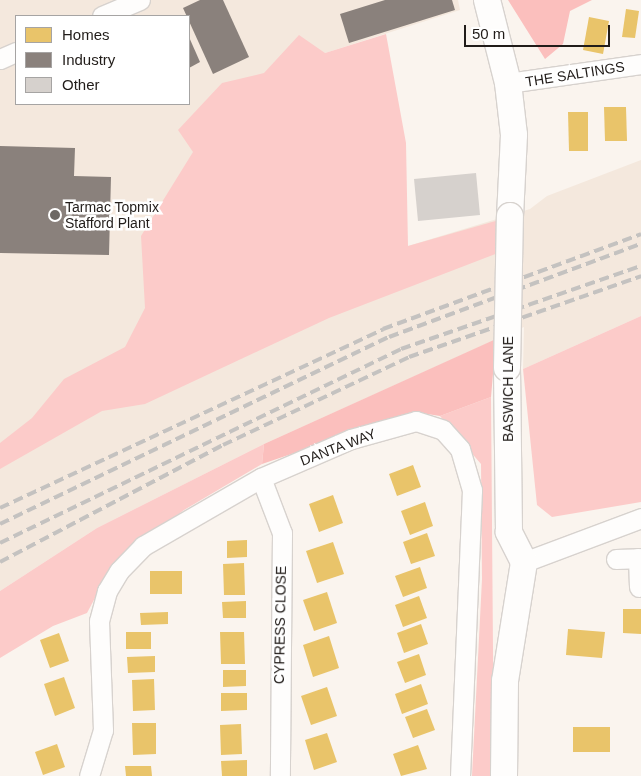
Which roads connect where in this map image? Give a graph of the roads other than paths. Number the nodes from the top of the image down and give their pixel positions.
1 (140, 0) edge
2 (487, 0) edge
3 (104, 15) edge
4 (15, 52) edge
5 (0, 59) edge
6 (641, 64) edge
7 (508, 83) junction
8 (261, 478) junction
9 (641, 518) edge
10 (639, 558) edge
11 (616, 559) dead end
12 (524, 562) junction
13 (639, 587) dead end
14 (88, 776) edge
15 (280, 776) edge
16 (460, 776) edge
17 (504, 776) edge

1 - 3 street
2 - 7 street, BASWICH LANE
4 - 5 street
6 - 7 street, THE SALTINGS
7 - 12 street, BASWICH LANE, bridge
8 - 14 street, DANTA WAY
8 - 15 street, CYPRESS CLOSE
8 - 16 street, DANTA WAY
9 - 12 street
10 - 11 street
10 - 13 street
12 - 17 street

